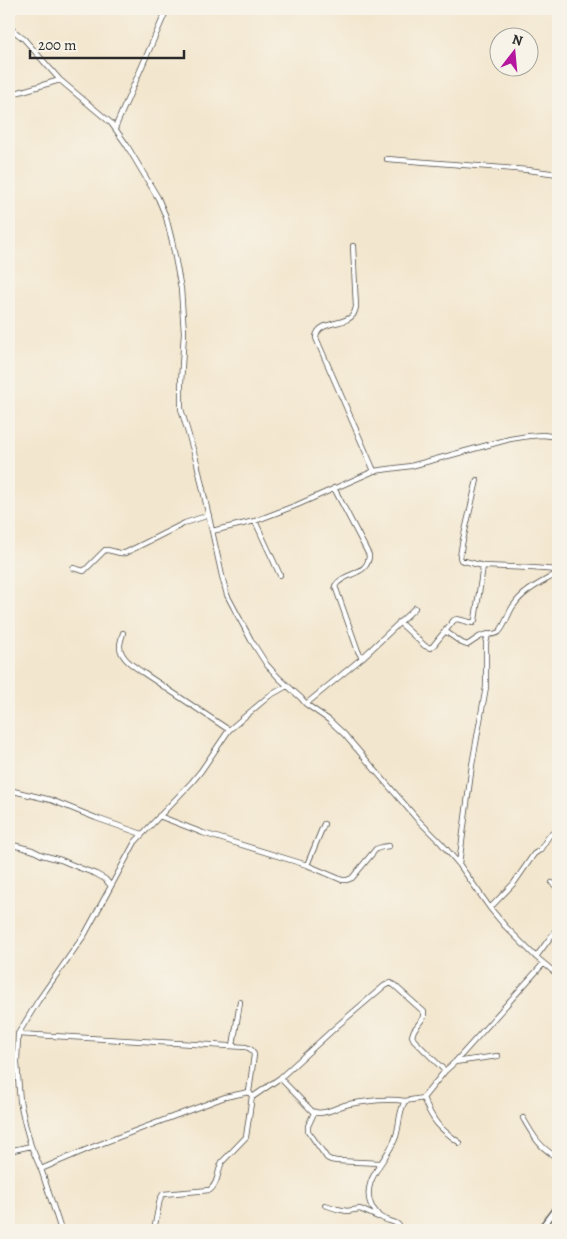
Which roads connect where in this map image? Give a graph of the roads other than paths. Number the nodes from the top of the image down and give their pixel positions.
1 (168, 9) edge
2 (9, 27) edge
3 (60, 80) junction
4 (9, 94) edge
5 (115, 128) junction
6 (387, 159) dead end
7 (558, 174) edge
8 (353, 246) dead end
9 (558, 437) edge
10 (374, 471) junction
11 (478, 480) dead end
12 (334, 488) junction
13 (209, 515) junction
14 (255, 521) junction
15 (212, 532) junction
16 (483, 566) junction
17 (72, 568) dead end
18 (558, 572) edge
19 (280, 575) dead end
20 (415, 608) dead end
21 (399, 622) junction
22 (445, 631) junction
23 (123, 633) dead end
24 (488, 634) junction
25 (362, 658) junction
26 (287, 686) junction
27 (306, 704) junction
28 (229, 730) junction
29 (9, 790) edge
30 (159, 816) junction
31 (324, 824) dead end
32 (558, 828) edge
33 (142, 834) junction
34 (9, 844) edge
35 (389, 846) dead end
36 (307, 864) junction
37 (459, 864) junction
38 (552, 883) dead end
39 (111, 886) junction
40 (558, 888) edge
41 (490, 908) junction
42 (558, 927) edge
43 (536, 957) junction
44 (543, 964) junction
45 (558, 975) edge
46 (240, 1002) dead end
47 (18, 1034) junction
48 (233, 1046) junction
49 (498, 1056) dead end
50 (455, 1062) junction
51 (9, 1064) edge
52 (17, 1064) junction
53 (445, 1071) junction
54 (280, 1078) junction
55 (250, 1094) junction
56 (423, 1098) junction
57 (404, 1101) junction
58 (314, 1113) junction
59 (524, 1118) dead end
60 (460, 1143) dead end
61 (31, 1146) junction
62 (9, 1151) edge
63 (558, 1158) edge
64 (380, 1163) junction
65 (41, 1169) junction
66 (558, 1202) edge
67 (325, 1205) dead end
68 (380, 1217) junction
69 (61, 1230) edge
70 (154, 1230) edge
71 (401, 1230) edge
72 (540, 1230) edge

1 - 5 street
2 - 3 street
3 - 4 street
3 - 5 street
5 - 13 street
6 - 7 street
8 - 10 street
9 - 10 street
10 - 12 street
11 - 16 street
12 - 14 street
12 - 25 street
13 - 15 street
13 - 17 street
14 - 15 street
14 - 19 street
15 - 26 street
16 - 18 street
16 - 22 street
18 - 24 street
20 - 21 street
21 - 22 street
21 - 25 street
22 - 24 street
23 - 28 street
24 - 37 street
25 - 27 street
26 - 27 street
26 - 28 street
27 - 37 street
28 - 30 street
29 - 33 street
30 - 33 street
30 - 36 street
31 - 36 street
32 - 41 street
33 - 39 street
34 - 39 street
35 - 36 street
37 - 41 street
38 - 40 street
39 - 47 street
41 - 43 street
42 - 43 street
43 - 44 street
44 - 45 street
44 - 50 street
46 - 48 street
47 - 48 street
47 - 52 street
48 - 55 street
49 - 50 street
50 - 53 street
51 - 52 street
52 - 61 street
53 - 54 street
53 - 56 street
54 - 55 street
54 - 58 street
55 - 65 street
55 - 70 street
56 - 57 street
56 - 60 street
57 - 58 street
57 - 64 street
58 - 64 street
59 - 63 street
61 - 62 street
61 - 65 street
64 - 68 street
65 - 69 street
66 - 72 street
67 - 68 street
68 - 71 street

